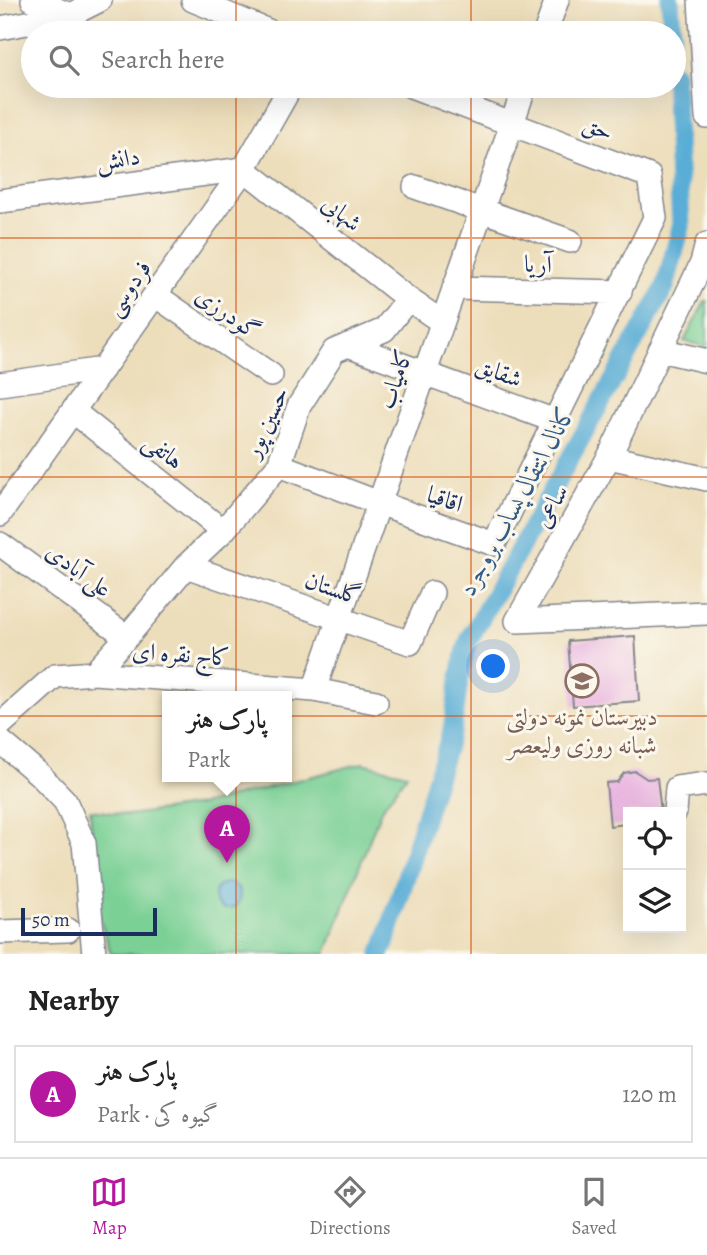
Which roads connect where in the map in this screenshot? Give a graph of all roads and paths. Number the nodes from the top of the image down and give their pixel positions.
1 (33, 0) edge
2 (100, 0) edge
3 (193, 0) edge
4 (700, 0) edge
5 (549, 3) edge
6 (70, 15) junction
7 (38, 21) edge
8 (244, 21) edge
9 (547, 21) edge
10 (21, 24) edge
11 (0, 28) edge
12 (706, 87) edge
13 (284, 98) edge
14 (444, 98) edge
15 (521, 98) edge
16 (707, 117) edge
17 (512, 123) junction
18 (244, 169) junction
19 (415, 187) dead end
20 (0, 201) edge
21 (482, 209) junction
22 (570, 241) dead end
23 (707, 244) edge
24 (454, 288) junction
25 (698, 289) edge
26 (620, 292) junction
27 (155, 295) junction
28 (408, 299) junction
29 (442, 322) junction
30 (348, 345) junction
31 (660, 349) junction
32 (707, 361) edge
33 (103, 369) junction
34 (425, 372) junction
35 (271, 375) dead end
36 (0, 384) edge
37 (73, 411) junction
38 (555, 422) junction
39 (609, 457) junction
40 (279, 466) junction
41 (707, 479) edge
42 (379, 503) junction
43 (0, 514) edge
44 (223, 531) junction
45 (0, 544) edge
46 (186, 566) junction
47 (432, 593) dead end
48 (707, 613) edge
49 (339, 618) junction
50 (127, 637) junction
51 (94, 673) junction
52 (314, 690) junction
53 (376, 702) dead end
54 (0, 726) edge
55 (0, 741) edge
56 (707, 784) edge
57 (675, 807) edge
58 (68, 930) dead end
59 (0, 932) edge
60 (94, 954) edge

1 - 6 street
2 - 6 street
3 - 8 street
4 - 12 street
5 - 9 street
6 - 7 street
10 - 11 street
12 - 16 street
13 - 18 street, فردوسی
14 - 17 street, حق
15 - 17 street, کامیاب
17 - 21 street, کامیاب
17 - 26 street, حق
18 - 20 street, دانش
18 - 27 street, فردوسی
18 - 28 street, شهابی
19 - 21 street
21 - 22 street
21 - 24 street, کامیاب
23 - 25 street, ساعی
24 - 26 street, آریا
24 - 29 street, کامیاب
25 - 31 street, ساعی
26 - 38 street
27 - 33 street, فردوسی
27 - 35 street, گودرزی
28 - 29 street
28 - 30 street, حسین پور
29 - 34 street, کامیاب
30 - 34 street, شقایق
30 - 40 street, حسین پور
31 - 32 street
31 - 39 street, ساعی
33 - 36 street
33 - 37 street, فردوسی
34 - 38 street, شقایق
34 - 42 street, کامیاب
37 - 43 street, فردوسی
37 - 44 street, هاتفی
38 - 42 street, اقاقیا
39 - 41 street
39 - 48 street, ساعی
40 - 42 street, اقاقیا
40 - 44 street, حسین پور
42 - 49 street, کامیاب
44 - 46 street, حسین پور
45 - 50 street, علی آبادی
46 - 49 street, گلستان
46 - 50 street, حسین پور
47 - 49 street, گلستان
49 - 52 street, کامیاب
50 - 51 street, حسین پور
51 - 52 street, کاج نقره ای
51 - 54 street, کاج نقره ای
52 - 53 street, کاج نقره ای
55 - 60 street
56 - 57 street
58 - 59 street

